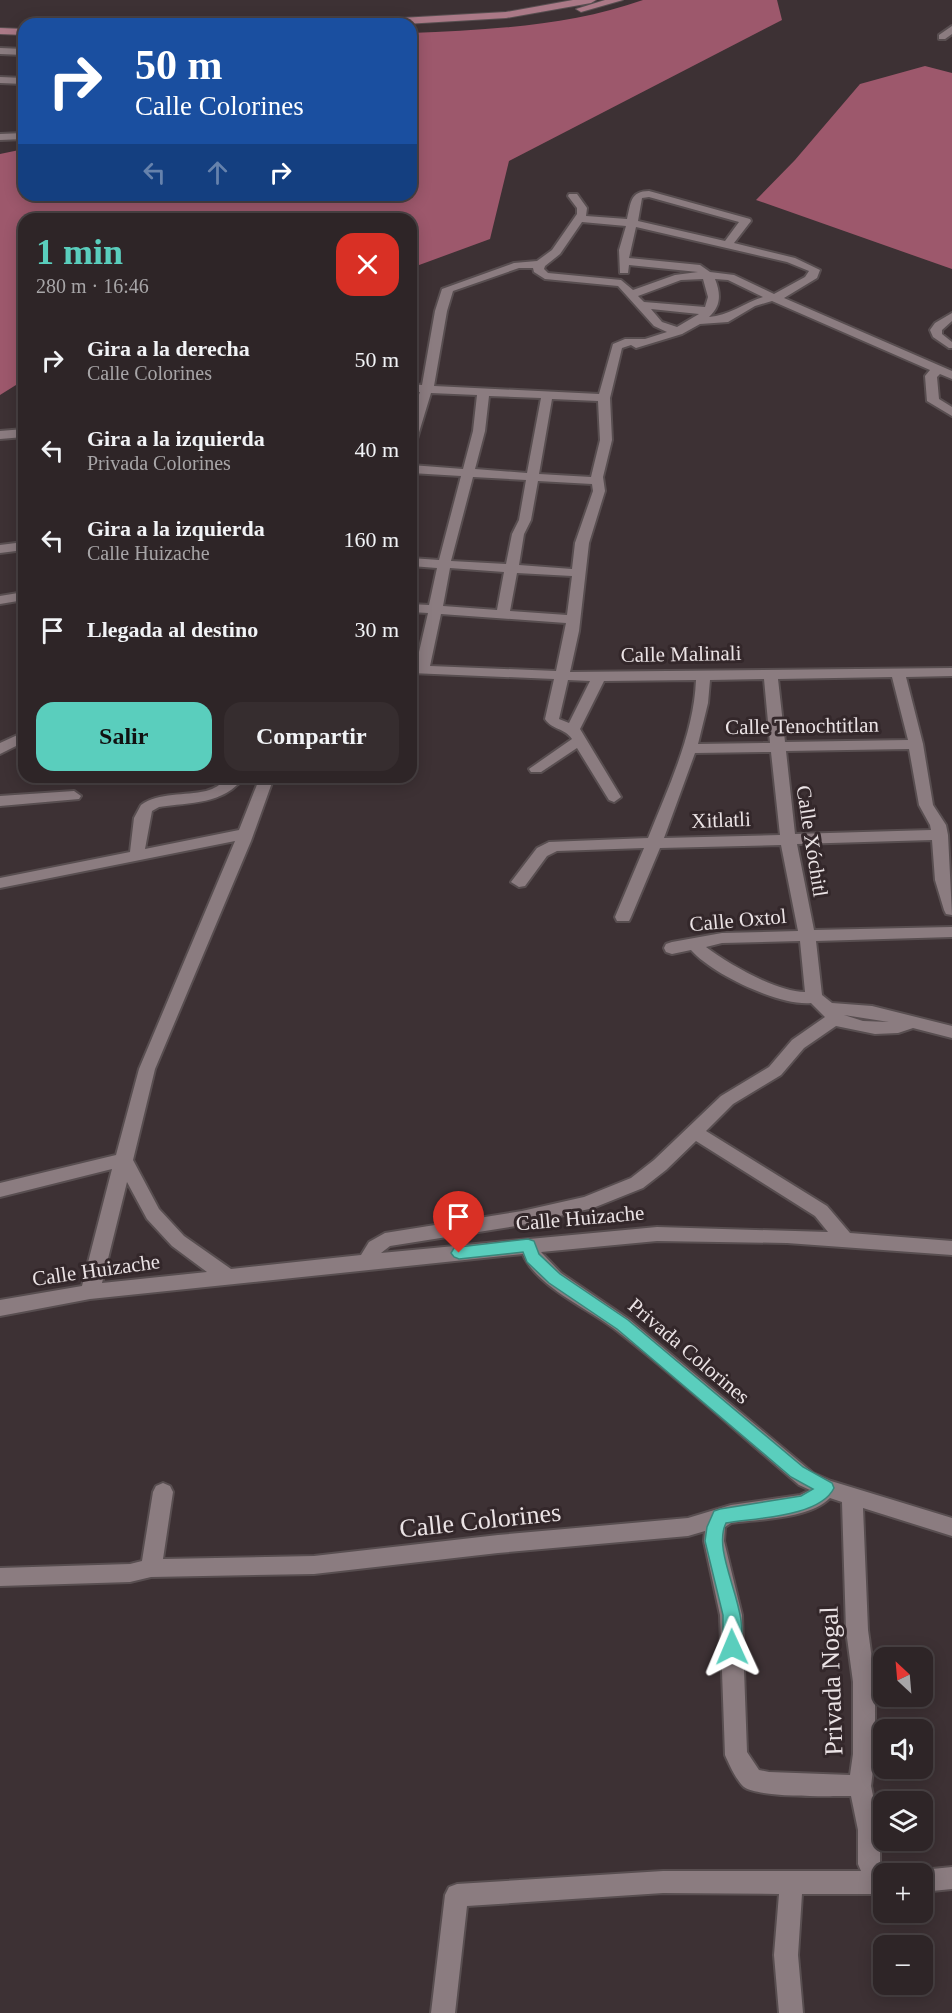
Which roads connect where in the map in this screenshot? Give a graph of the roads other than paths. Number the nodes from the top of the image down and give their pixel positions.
1 (591, 0) edge
2 (618, 0) edge
3 (417, 20) edge
4 (0, 26) edge
5 (18, 27) edge
6 (417, 27) edge
7 (952, 30) edge
8 (0, 31) edge
9 (18, 32) edge
10 (942, 37) dead end
11 (0, 51) edge
12 (18, 52) edge
13 (0, 80) edge
14 (18, 81) edge
15 (18, 133) edge
16 (0, 137) edge
17 (573, 195) dead end
18 (579, 219) junction
19 (632, 223) junction
20 (727, 245) junction
21 (623, 261) junction
22 (540, 264) junction
23 (708, 275) junction
24 (621, 283) junction
25 (631, 294) junction
26 (773, 298) junction
27 (641, 305) junction
28 (709, 311) junction
29 (952, 316) edge
30 (696, 321) junction
31 (678, 332) junction
32 (940, 355) edge
33 (952, 375) edge
34 (417, 388) edge
35 (427, 389) junction
36 (483, 392) junction
37 (547, 396) junction
38 (604, 398) junction
39 (952, 412) edge
40 (417, 416) edge
41 (18, 434) edge
42 (0, 435) edge
43 (417, 469) edge
44 (468, 473) junction
45 (531, 478) junction
46 (597, 481) junction
47 (18, 547) edge
48 (0, 549) edge
49 (417, 562) edge
50 (444, 564) junction
51 (512, 568) junction
52 (579, 573) junction
53 (18, 597) edge
54 (0, 600) edge
55 (417, 608) edge
56 (436, 609) junction
57 (503, 613) junction
58 (573, 619) junction
59 (417, 667) edge
60 (417, 670) edge
61 (952, 672) edge
62 (898, 673) junction
63 (561, 674) junction
64 (770, 674) junction
65 (703, 675) junction
66 (599, 677) junction
67 (576, 735) junction
68 (18, 739) edge
69 (916, 744) junction
70 (777, 748) junction
71 (0, 749) edge
72 (689, 749) junction
73 (536, 770) dead end
74 (230, 783) edge
75 (265, 783) edge
76 (74, 796) dead end
77 (614, 797) dead end
78 (0, 801) edge
79 (245, 834) junction
80 (940, 835) junction
81 (788, 839) junction
82 (654, 844) junction
83 (137, 854) junction
84 (519, 882) dead end
85 (0, 883) edge
86 (952, 910) edge
87 (623, 917) dead end
88 (952, 932) edge
89 (807, 936) junction
90 (695, 944) junction
91 (672, 948) dead end
92 (814, 997) junction
93 (831, 1013) junction
94 (952, 1032) edge
95 (695, 1132) junction
96 (124, 1160) junction
97 (0, 1190) edge
98 (844, 1239) junction
99 (528, 1245) junction
100 (952, 1248) edge
101 (366, 1263) junction
102 (228, 1276) junction
103 (90, 1292) junction
104 (0, 1308) edge
105 (826, 1488) junction
106 (163, 1492) dead end
107 (852, 1496) junction
108 (720, 1517) junction
109 (952, 1527) edge
110 (151, 1568) junction
111 (0, 1577) edge
112 (860, 1786) junction
113 (869, 1864) dead end
114 (952, 1878) edge
115 (933, 1880) edge
116 (873, 1883) edge
117 (791, 1884) junction
118 (443, 2013) edge
119 (791, 2013) edge

1 - 3 main road
2 - 6 main road
4 - 5 main road
7 - 10 street
8 - 9 main road
11 - 12 street
13 - 14 street
15 - 16 street
17 - 18 street
18 - 19 street
18 - 22 street
19 - 20 street
19 - 20 street
19 - 21 street
20 - 26 street
21 - 23 street
21 - 24 street
22 - 24 street
22 - 35 street
23 - 25 street
23 - 26 street
23 - 28 street
24 - 25 street
25 - 27 street
26 - 30 street
26 - 32 street
27 - 28 street
27 - 31 street
28 - 30 street
29 - 32 street
30 - 31 street
31 - 38 street
32 - 33 street
32 - 39 street
34 - 35 street
35 - 36 street
35 - 40 street
36 - 37 street
36 - 44 street
37 - 38 street
37 - 45 street
38 - 46 street
41 - 42 street
43 - 44 street
44 - 45 street
44 - 50 street
45 - 46 street
45 - 51 street
46 - 52 street
47 - 48 street
49 - 50 street
50 - 51 street
50 - 56 street
51 - 52 street
51 - 57 street
52 - 58 street
53 - 54 street
55 - 56 street
56 - 57 street
56 - 59 street
57 - 58 street
58 - 63 street
60 - 63 street, Calle Malinali
61 - 62 street, Calle Malinali
62 - 64 street, Calle Malinali
62 - 69 street
63 - 66 street, Calle Malinali
63 - 67 street
64 - 65 street, Calle Malinali
64 - 70 street, Calle Xóchitl
65 - 66 street, Calle Malinali
65 - 72 street
66 - 67 street
67 - 73 street
67 - 77 street
68 - 71 street
69 - 70 street, Calle Tenochtitlan
69 - 80 street
70 - 72 street, Calle Tenochtitlan
70 - 81 street, Calle Xóchitl
72 - 82 street
74 - 83 street
75 - 79 street
76 - 78 street
79 - 83 street
79 - 96 street
80 - 81 street, Xitlatli
80 - 86 street
81 - 82 street, Xitlatli
81 - 89 street, Calle Xóchitl
82 - 84 street, Xitlatli
82 - 87 street
83 - 85 street
88 - 89 street, Calle Oxtol
89 - 90 street, Calle Oxtol
89 - 92 street, Calle Xóchitl
90 - 91 street, Calle Oxtol
90 - 92 street
92 - 93 street
93 - 94 street
93 - 95 street
95 - 98 street
95 - 101 street
96 - 97 street
96 - 102 street
96 - 103 street
98 - 99 street, Calle Huizache
98 - 100 street, Calle Huizache
99 - 101 street, Calle Huizache
99 - 105 street, Privada Colorines
101 - 102 street, Calle Huizache
102 - 103 street, Calle Huizache
103 - 104 street, Calle Huizache
105 - 107 street
105 - 108 street, Calle Colorines
106 - 110 street
107 - 109 street
107 - 112 street, Privada Nogal
108 - 110 street, Calle Colorines
108 - 112 street
110 - 111 street, Calle Colorines
112 - 113 street, Privada Nogal
114 - 115 street
116 - 117 street
117 - 118 street
117 - 119 street

